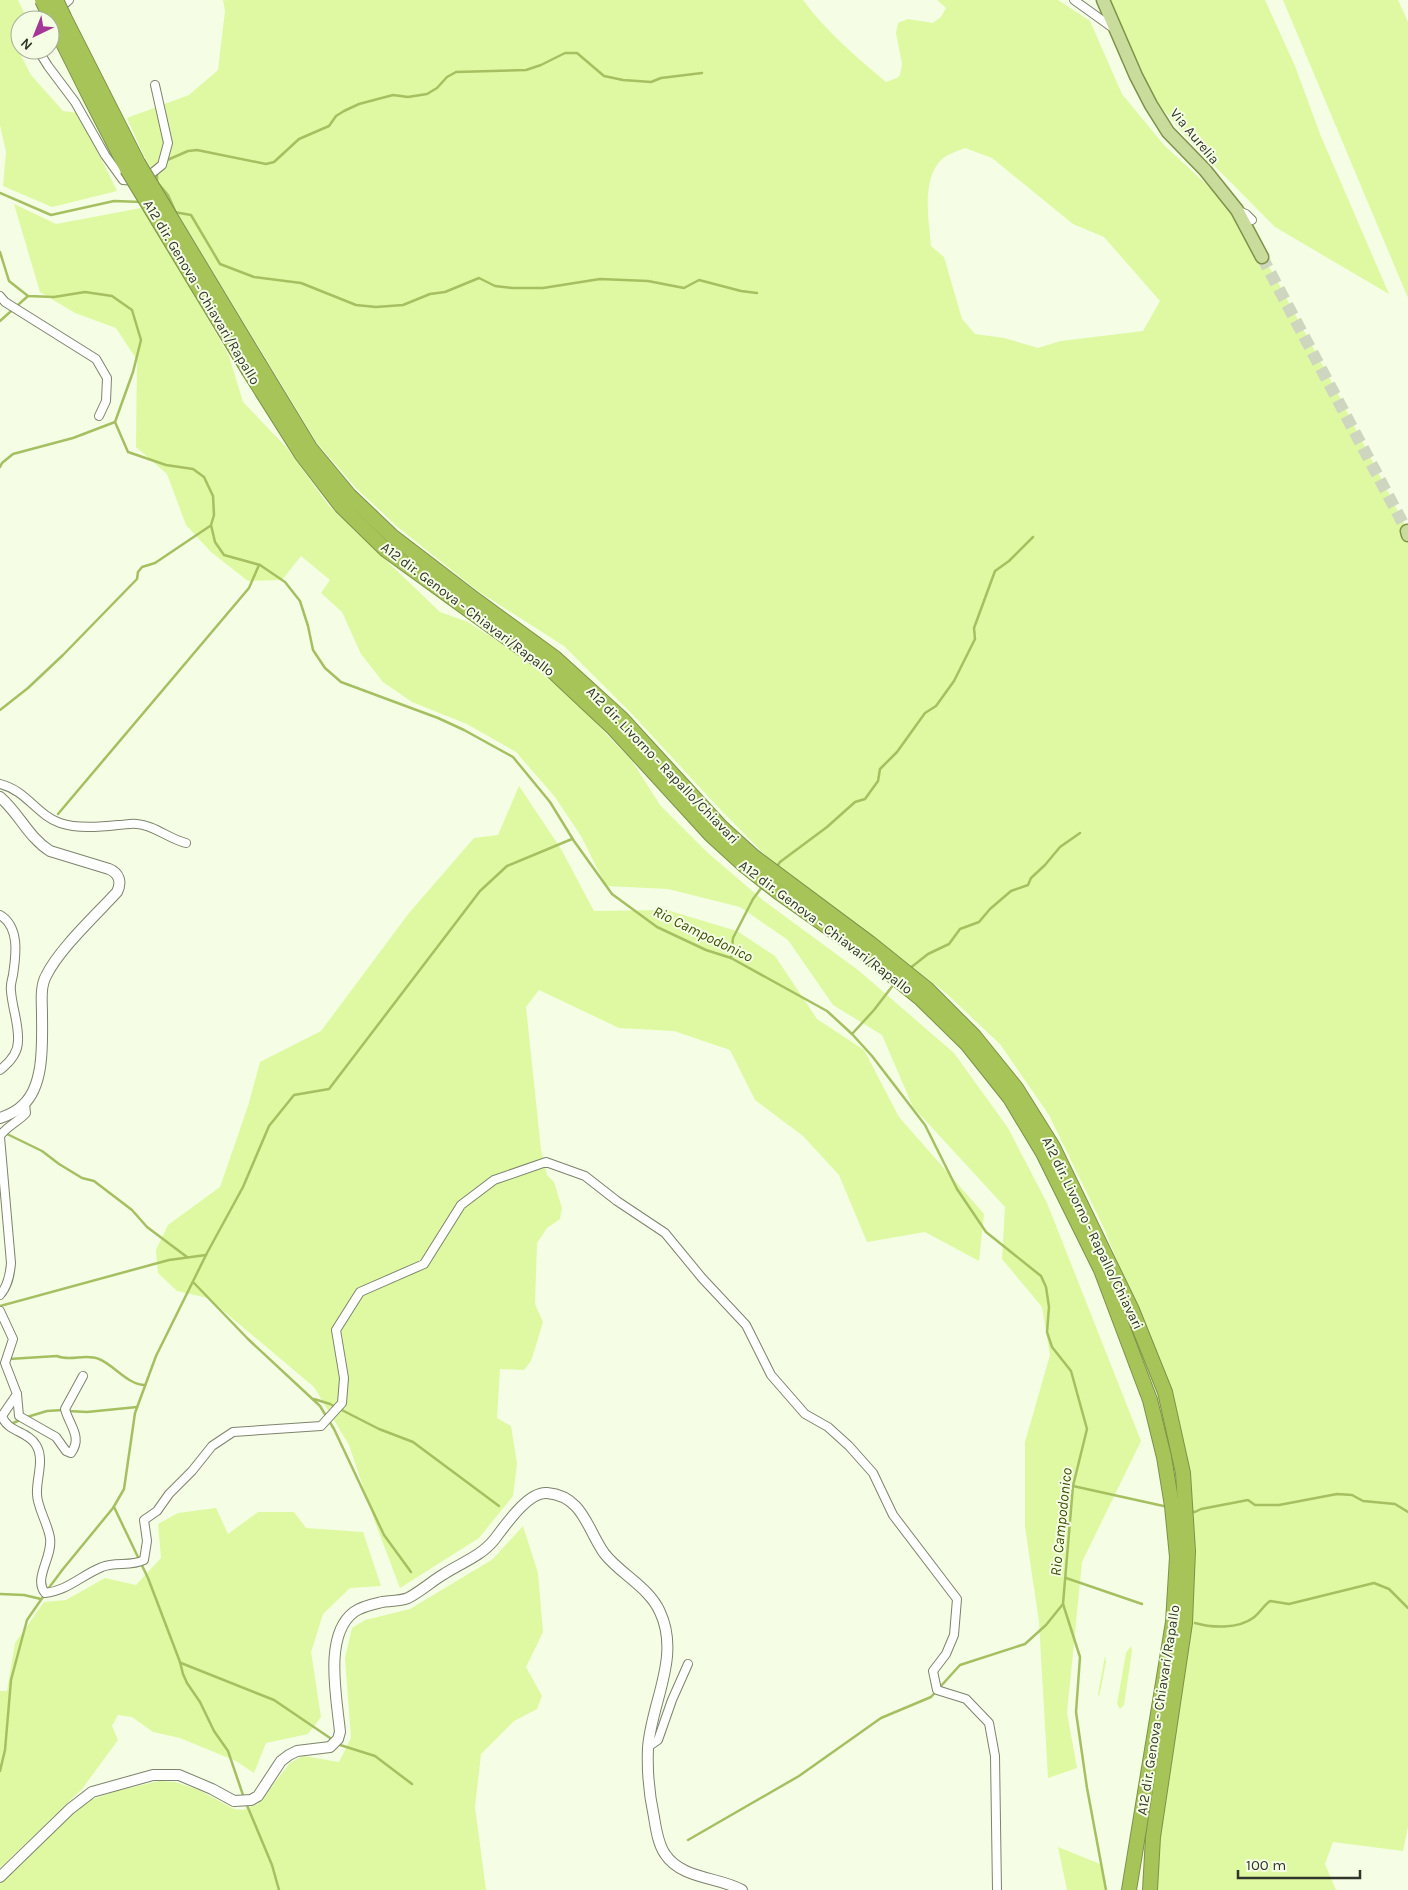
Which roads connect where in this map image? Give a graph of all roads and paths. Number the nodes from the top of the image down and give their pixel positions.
1 (69, 0) edge
2 (1074, 0) edge
3 (1104, 0) edge
4 (60, 12) edge
5 (1119, 32) junction
6 (60, 33) edge
7 (44, 60) edge
8 (155, 85) dead end
9 (1237, 210) junction
10 (1252, 220) dead end
11 (1262, 257) tunnel mouth
12 (0, 296) edge
13 (99, 416) dead end
14 (0, 784) edge
15 (0, 797) edge
16 (186, 843) dead end
17 (0, 914) edge
18 (0, 1070) edge
19 (25, 1104) junction
20 (0, 1118) edge
21 (0, 1137) edge
22 (1060, 1174) joint
23 (1106, 1268) junction
24 (0, 1295) edge
25 (0, 1311) edge
26 (84, 1376) dead end
27 (17, 1394) junction
28 (688, 1664) dead end
29 (648, 1746) junction
30 (0, 1877) edge
31 (742, 1890) edge
32 (997, 1890) edge
33 (1129, 1890) edge
34 (1150, 1890) edge

1 - 4 street
2 - 5 street
3 - 5 main road, Via Aurelia
5 - 9 main road, Via Aurelia
6 - 22 highway, A12 dir. Genova - Chiavari/Rapallo, bridge
7 - 8 street
9 - 10 street
9 - 11 main road, Via Aurelia
12 - 13 street
14 - 16 street
15 - 19 street
17 - 18 street
19 - 20 street
19 - 21 street
21 - 24 street
22 - 23 highway, A12 dir. Livorno - Rapallo/Chiavari
23 - 33 highway, A12 dir. Genova - Chiavari/Rapallo
23 - 34 highway, A12 dir. Livorno - Rapallo/Chiavari
25 - 27 street
26 - 27 street
27 - 32 street
28 - 29 street
29 - 30 street
29 - 31 street

